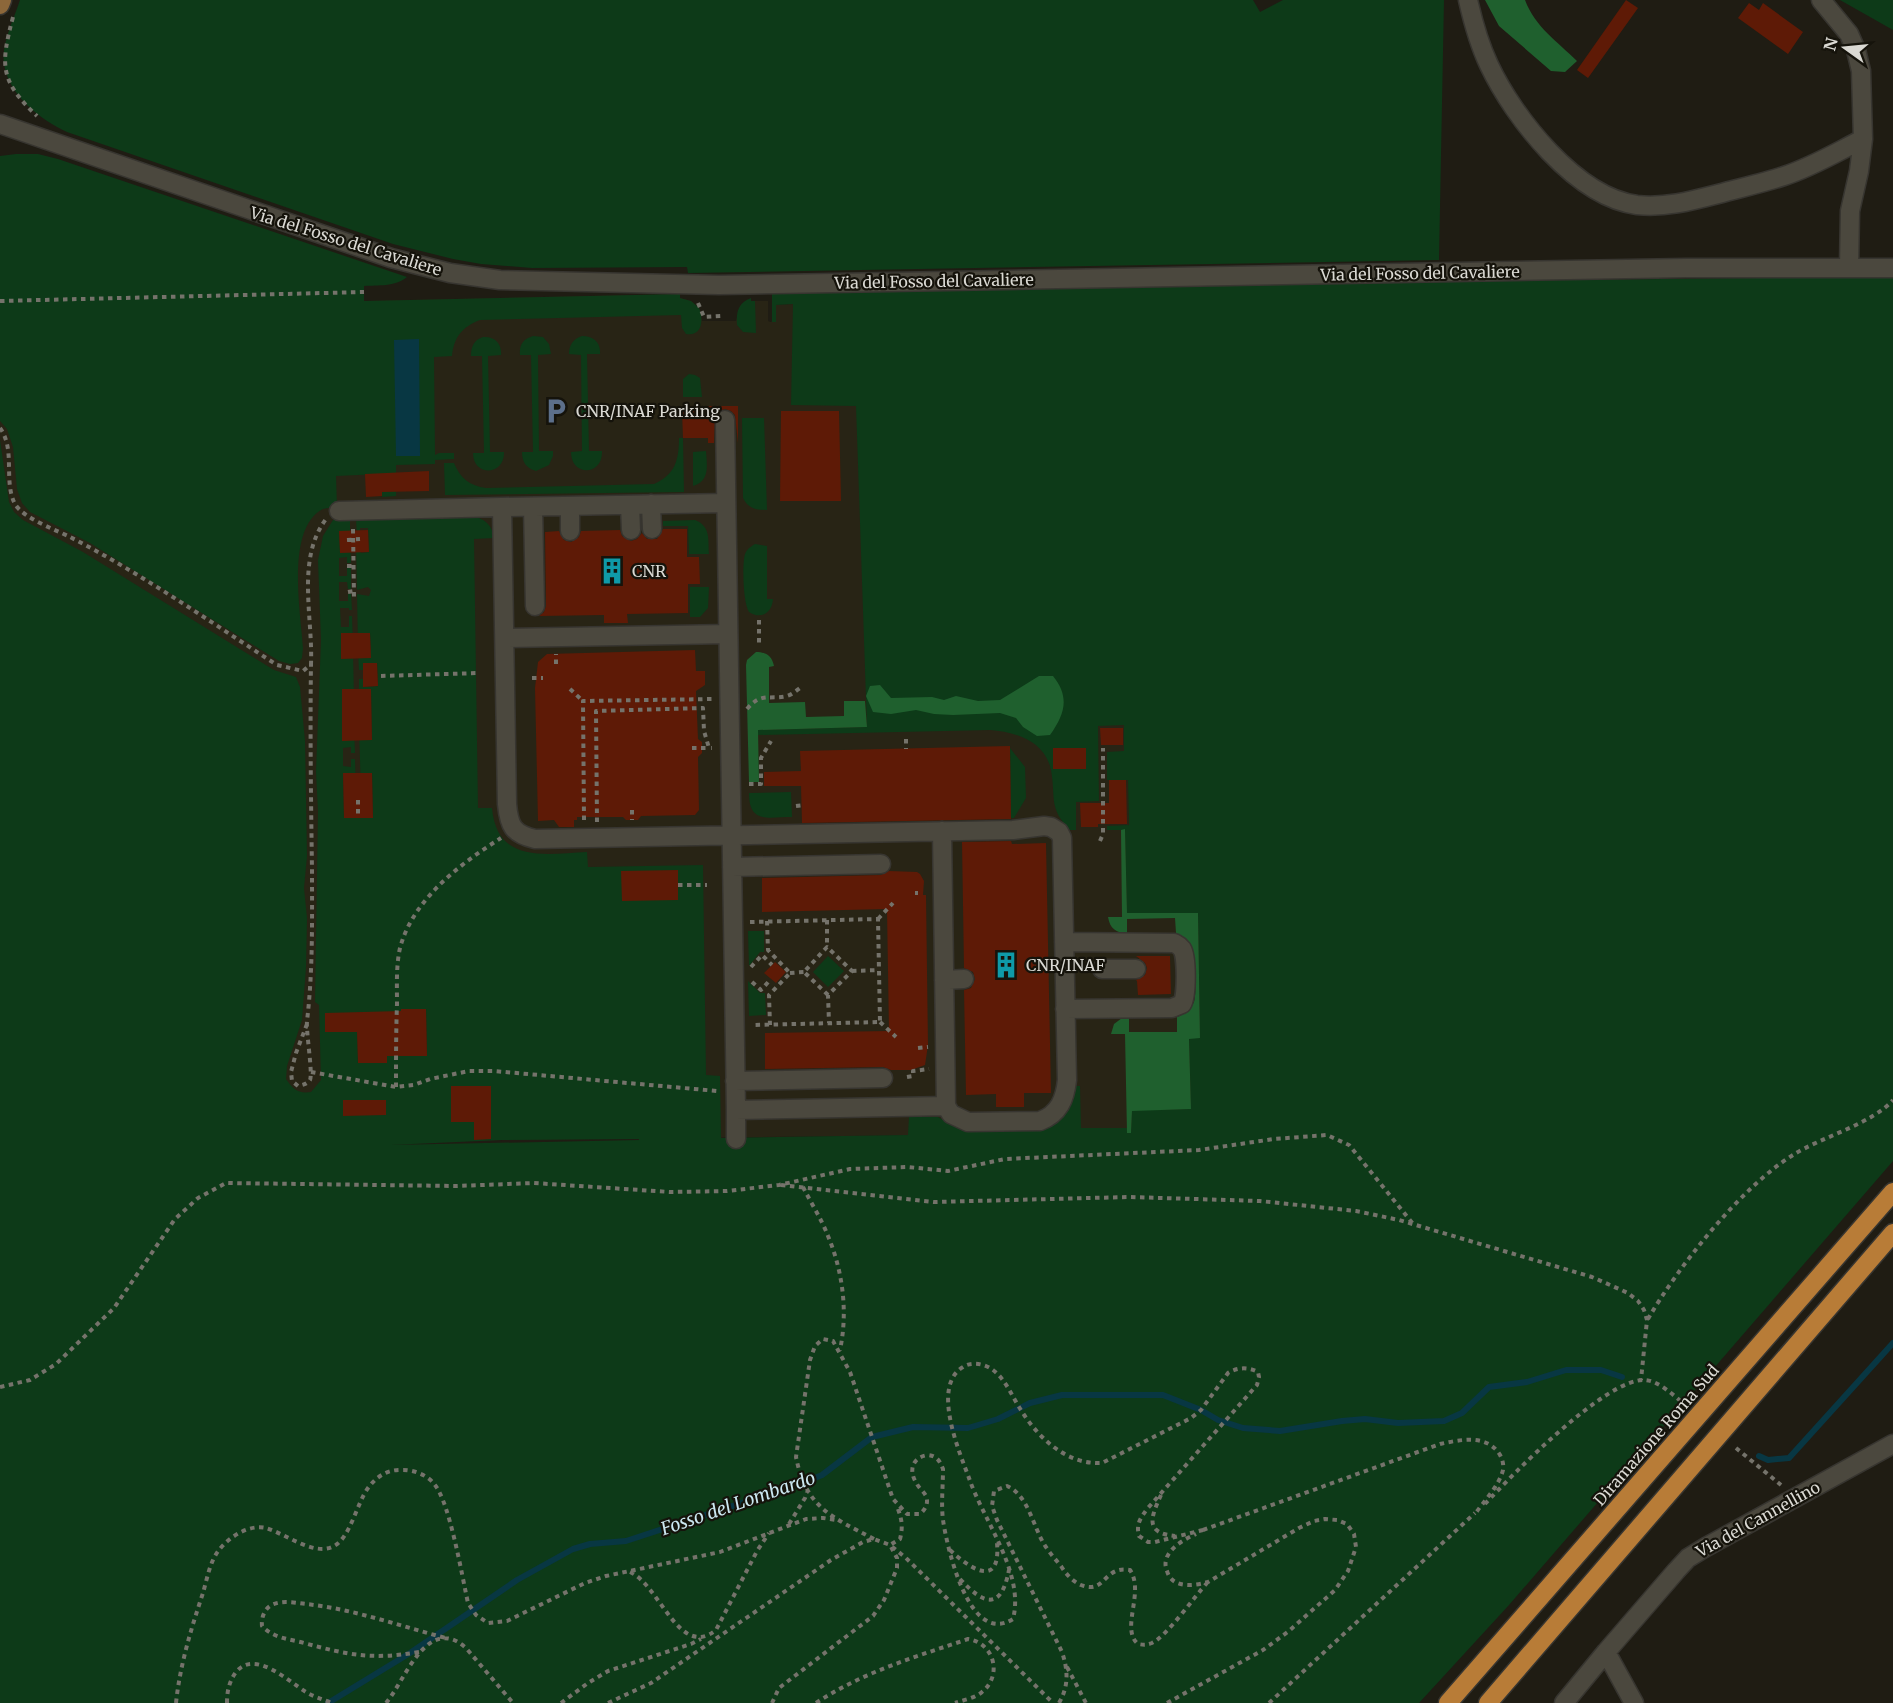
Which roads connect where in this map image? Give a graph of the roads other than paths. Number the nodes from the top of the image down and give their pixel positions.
1 (1468, 0) edge
2 (1821, 0) edge
3 (0, 124) edge
4 (1863, 139) junction
5 (1849, 268) junction
6 (1893, 268) edge
7 (725, 420) dead end
8 (726, 503) junction
9 (630, 504) junction
10 (651, 504) junction
11 (570, 506) junction
12 (502, 507) junction
13 (533, 507) junction
14 (346, 511) road end
15 (652, 529) dead end
16 (631, 530) dead end
17 (570, 531) dead end
18 (535, 606) dead end
19 (728, 634) junction
20 (505, 638) junction
21 (942, 831) junction
22 (731, 835) junction
23 (881, 864) dead end
24 (732, 867) junction
25 (1064, 942) junction
26 (1102, 969) dead end
27 (1136, 969) dead end
28 (964, 979) dead end
29 (944, 980) junction
30 (1065, 1009) junction
31 (883, 1078) dead end
32 (735, 1094) junction
33 (946, 1106) junction
34 (735, 1138) dead end
35 (1893, 1192) edge
36 (1893, 1233) edge
37 (1893, 1444) edge
38 (1606, 1652) junction
39 (1448, 1703) edge
40 (1488, 1703) edge
41 (1564, 1703) edge
42 (1634, 1703) edge

1 - 4 street
2 - 4 street
3 - 5 street, Via del Fosso del Cavaliere
4 - 5 street
5 - 6 street, Via del Fosso del Cavaliere
7 - 8 street
8 - 10 street
8 - 19 street
9 - 10 street
9 - 11 street
9 - 16 street
10 - 15 street
11 - 13 street
11 - 17 street
12 - 13 street
12 - 14 street
12 - 20 street
13 - 18 street
19 - 20 street
19 - 22 street
20 - 22 street
21 - 22 street
21 - 25 street
21 - 29 street
22 - 24 street
23 - 24 street
24 - 32 street
25 - 30 street
25 - 30 street
26 - 27 street
28 - 29 street
29 - 33 street
30 - 33 street
31 - 32 street
32 - 33 street
32 - 34 street
35 - 39 highway, Diramazione Roma Sud
36 - 40 highway
37 - 38 street, Via del Cannellino
38 - 41 street, Via del Cannellino
38 - 42 street

